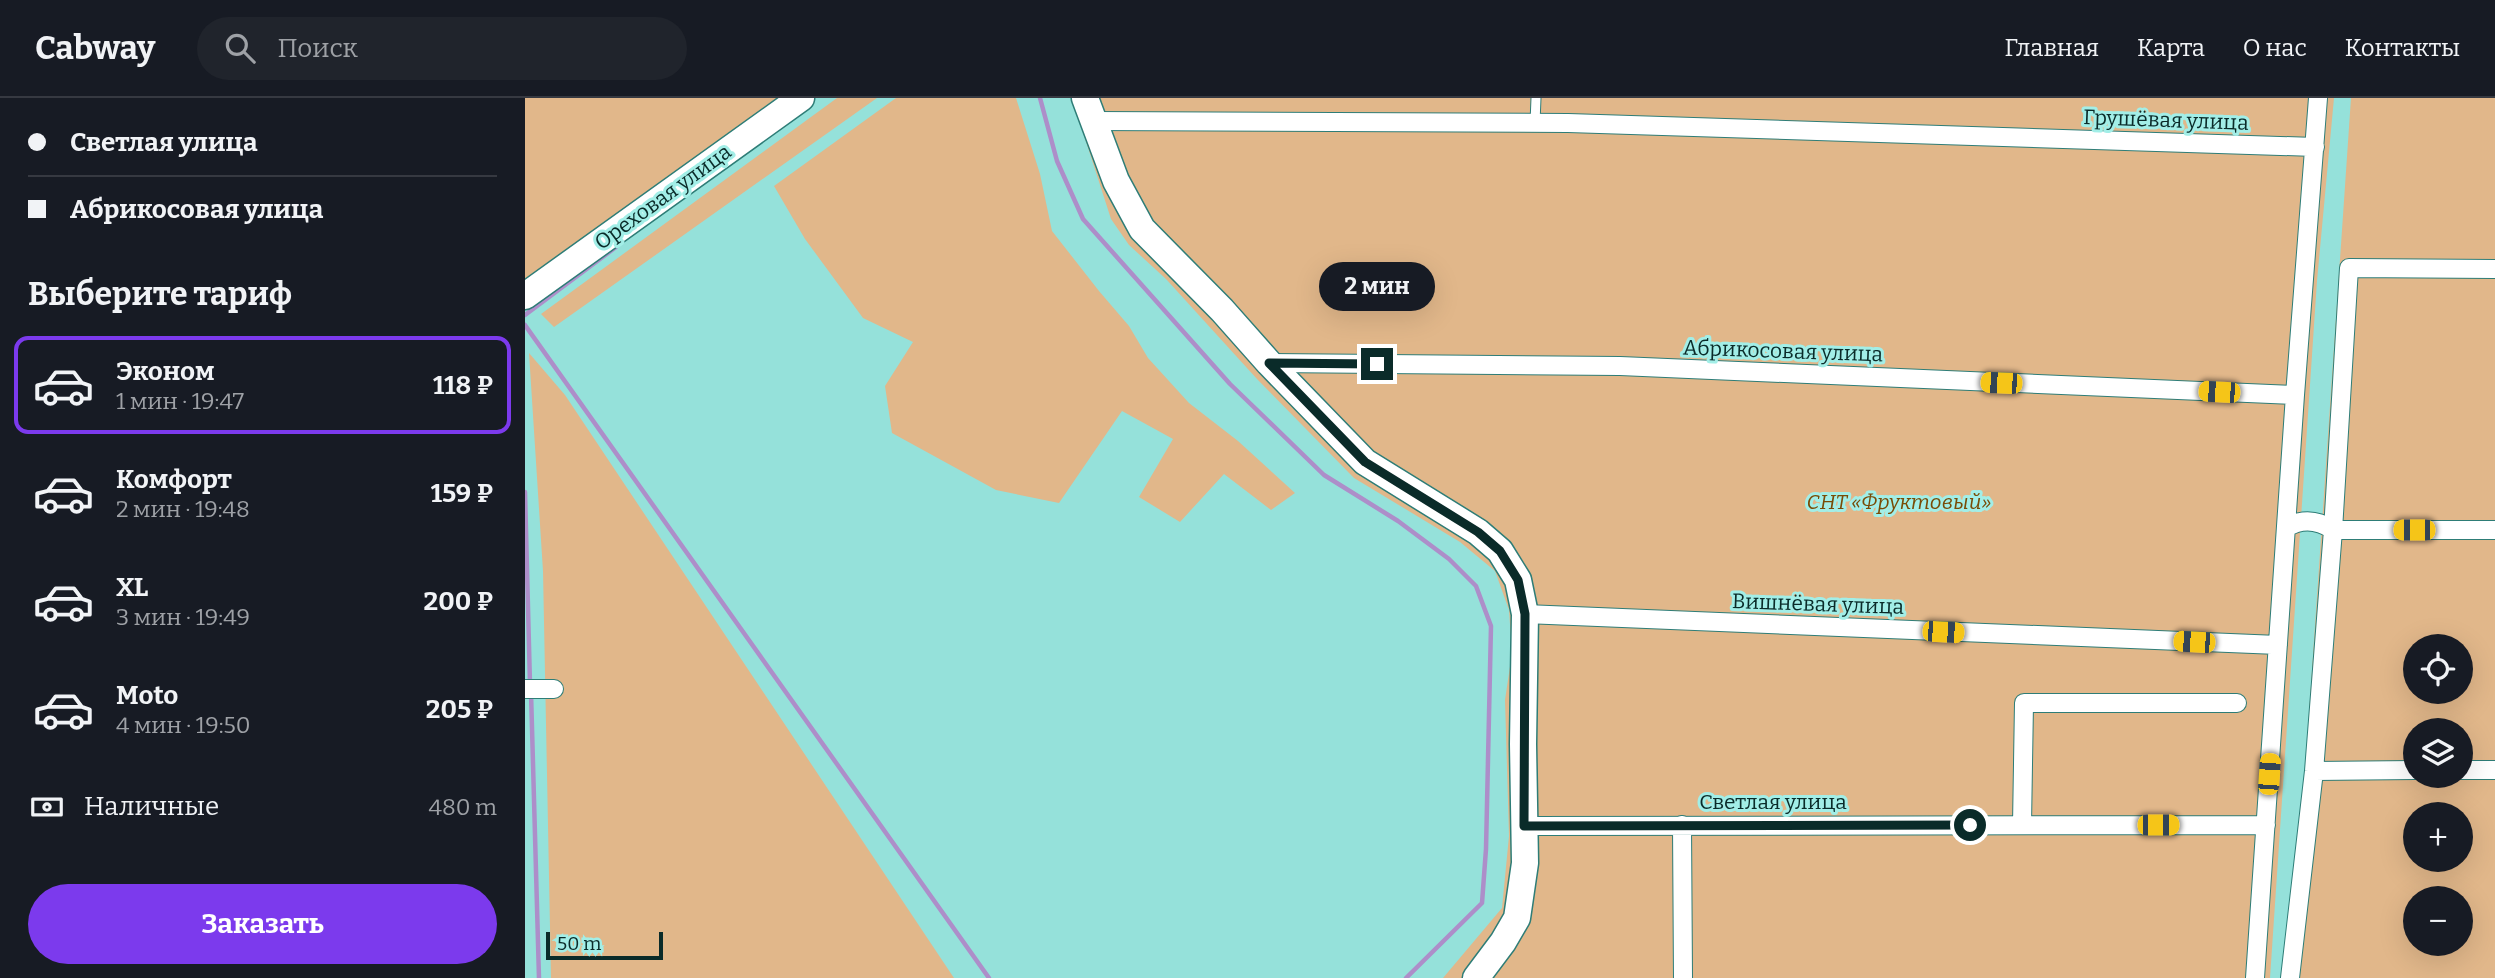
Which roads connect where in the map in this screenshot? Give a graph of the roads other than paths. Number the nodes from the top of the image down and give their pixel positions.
1 (801, 98) edge
2 (1537, 98) edge
3 (2318, 98) edge
4 (1089, 109) edge
5 (1535, 123) junction
6 (2315, 147) junction
7 (2495, 269) edge
8 (525, 296) edge
9 (1269, 363) junction
10 (2295, 395) junction
11 (2286, 528) junction
12 (2333, 530) junction
13 (2495, 530) edge
14 (1525, 614) junction
15 (2278, 646) junction
16 (2237, 703) dead end
17 (2473, 770) edge
18 (2495, 770) edge
19 (2314, 771) junction
20 (2403, 771) edge
21 (1682, 825) junction
22 (2022, 825) junction
23 (2266, 825) junction
24 (1524, 826) junction
25 (2257, 977) edge
26 (1476, 978) edge
27 (1683, 978) edge
28 (2290, 978) edge

1 - 8 street, Ореховая улица
2 - 5 lane
3 - 6 street
4 - 5 street, Грушёвая улица
4 - 9 street
5 - 6 street, Грушёвая улица
6 - 10 street
7 - 12 street
9 - 10 street, Абрикосовая улица
9 - 14 street
10 - 11 street
11 - 12 street
11 - 15 street
12 - 13 street
12 - 19 street
14 - 15 street, Вишнёвая улица
14 - 24 street
15 - 23 street
16 - 22 street
17 - 18 street
19 - 20 street
19 - 28 street
21 - 22 street, Светлая улица
21 - 24 street, Светлая улица
21 - 27 street
22 - 23 street, Светлая улица
23 - 25 street
24 - 26 street

